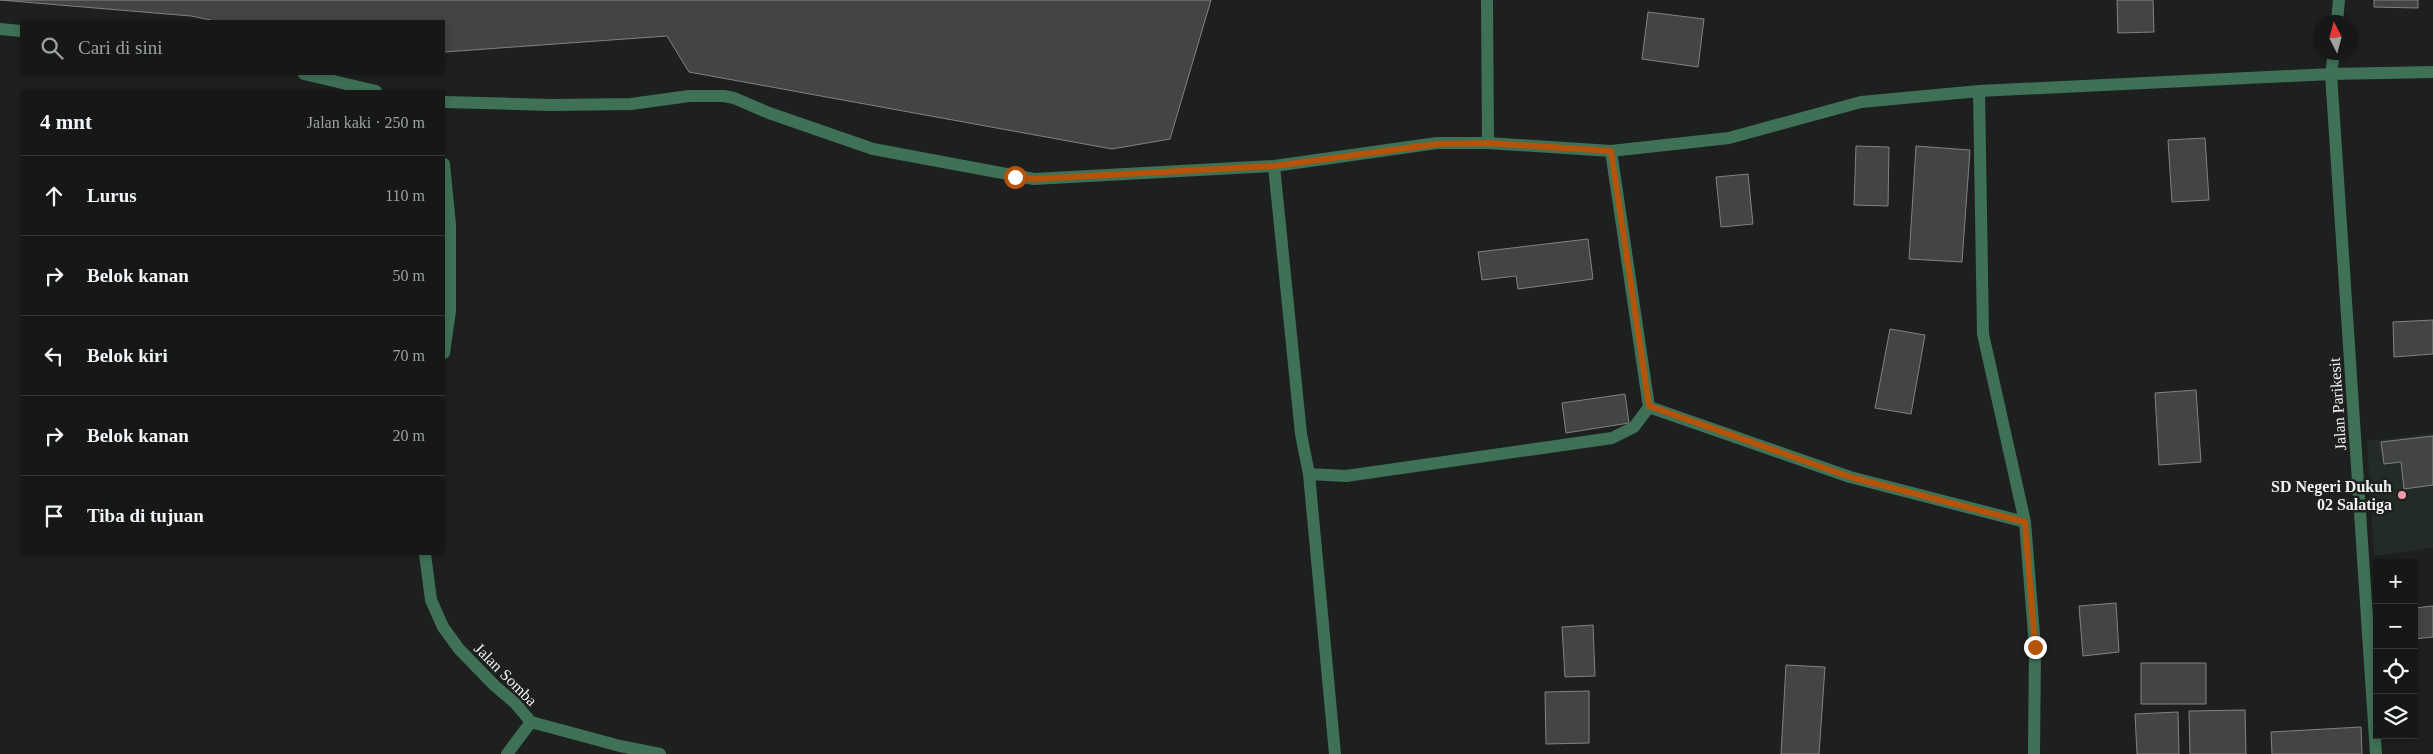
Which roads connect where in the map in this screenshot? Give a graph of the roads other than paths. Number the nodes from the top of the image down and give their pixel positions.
1 (1487, 0) edge
2 (2339, 0) edge
3 (2338, 15) edge
4 (0, 29) edge
5 (20, 31) edge
6 (2333, 60) edge
7 (2433, 72) edge
8 (2331, 74) junction
9 (308, 75) edge
10 (372, 90) edge
11 (1979, 92) junction
12 (445, 102) edge
13 (1488, 143) junction
14 (1611, 151) junction
15 (1274, 166) junction
16 (445, 174) edge
17 (445, 346) edge
18 (1649, 406) junction
19 (1309, 474) junction
20 (2025, 522) junction
21 (425, 555) edge
22 (530, 722) junction
23 (507, 754) edge
24 (660, 754) edge
25 (1335, 754) edge
26 (2034, 754) edge
27 (2376, 754) edge

1 - 13 street
2 - 3 street
4 - 5 street
6 - 8 street, Jalan Parikesit
7 - 8 street
8 - 11 street
8 - 27 street, Jalan Parikesit
9 - 10 street
11 - 14 street
11 - 20 street
12 - 15 street
13 - 14 street
13 - 15 street
14 - 18 street
15 - 19 street
16 - 17 street
18 - 19 street
18 - 20 street
19 - 25 street
20 - 26 street
21 - 22 street, Jalan Somba
22 - 23 street
22 - 24 street, Jalan Somba

